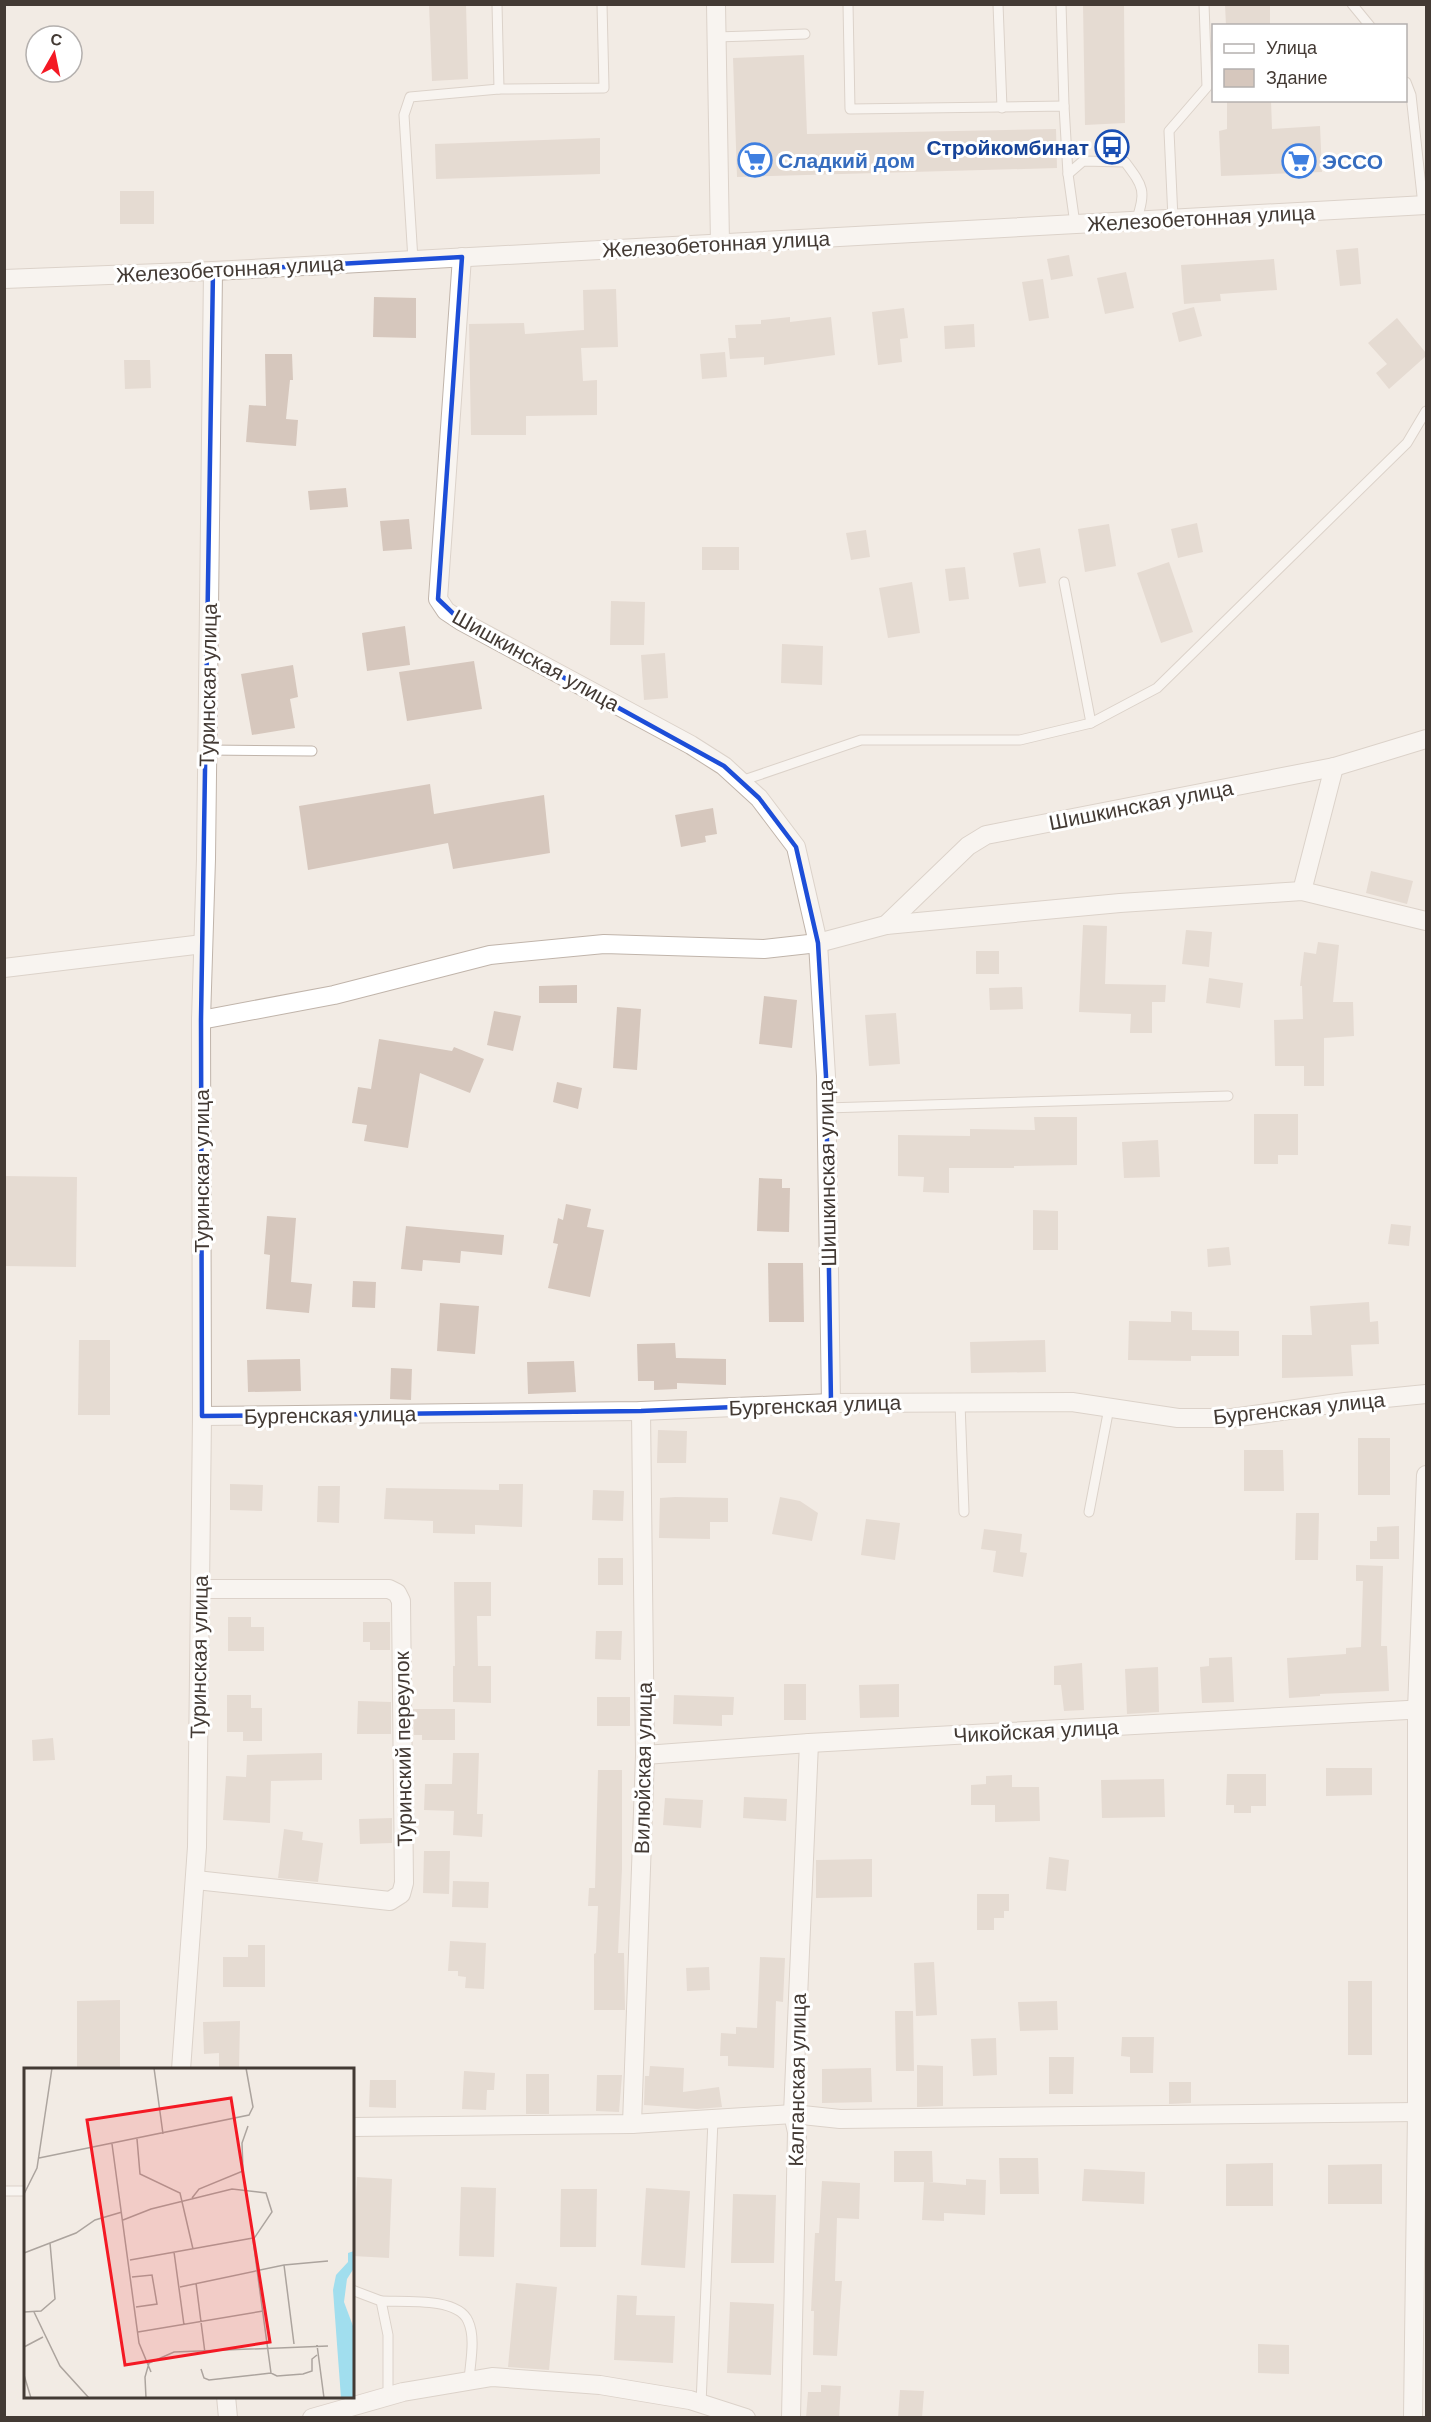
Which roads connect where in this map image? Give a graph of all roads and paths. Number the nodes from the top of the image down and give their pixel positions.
1 (497, 4) edge
2 (602, 4) edge
3 (716, 4) edge
4 (848, 4) edge
5 (998, 4) edge
6 (1061, 4) edge
7 (1204, 4) edge
8 (1352, 4) edge
9 (1368, 24) edge
10 (805, 34) dead end
11 (716, 37) junction
12 (1407, 85) edge
13 (499, 89) junction
14 (1064, 106) junction
15 (1002, 108) junction
16 (1068, 174) junction
17 (1425, 205) edge
18 (1173, 219) junction
19 (1136, 221) junction
20 (1075, 225) junction
21 (720, 244) junction
22 (462, 257) junction
23 (413, 260) junction
24 (213, 271) junction
25 (4, 279) edge
26 (1426, 411) edge
27 (1064, 582) dead end
28 (1091, 723) junction
29 (1426, 740) edge
30 (208, 750) junction
31 (312, 751) dead end
32 (1334, 767) junction
33 (741, 781) junction
34 (1302, 891) junction
35 (1426, 921) edge
36 (886, 925) junction
37 (818, 943) junction
38 (203, 944) junction
39 (4, 968) edge
40 (201, 1020) junction
41 (1228, 1096) dead end
42 (826, 1108) junction
43 (1426, 1394) edge
44 (831, 1403) junction
45 (960, 1403) junction
46 (1109, 1408) junction
47 (642, 1411) junction
48 (202, 1416) junction
49 (1426, 1475) edge
50 (963, 1512) dead end
51 (1089, 1512) dead end
52 (200, 1589) junction
53 (1422, 1710) edge
54 (810, 1743) junction
55 (645, 1755) junction
56 (196, 1880) junction
57 (181, 2068) edge
58 (1417, 2112) junction
59 (793, 2114) junction
60 (713, 2120) junction
61 (632, 2124) junction
62 (354, 2127) edge
63 (4, 2191) edge
64 (24, 2191) dead end
65 (354, 2291) edge
66 (381, 2301) junction
67 (469, 2381) junction
68 (388, 2397) junction
69 (226, 2398) edge
70 (701, 2404) junction
71 (228, 2418) edge
72 (312, 2418) edge
73 (746, 2418) edge
74 (791, 2418) edge
75 (1413, 2418) edge

1 - 13 lane
2 - 13 lane
3 - 11 street
4 - 15 lane
5 - 15 lane
6 - 14 lane
7 - 18 lane
8 - 9 lane
10 - 11 lane
11 - 21 street
12 - 17 lane
13 - 23 lane
14 - 15 lane
14 - 16 lane
16 - 19 lane
16 - 20 lane
17 - 18 street, Железобетонная улица
18 - 19 street, Железобетонная улица
19 - 20 street, Железобетонная улица
20 - 21 street, Железобетонная улица
21 - 22 street, Железобетонная улица
22 - 23 street, Железобетонная улица
22 - 33 street, Шишкинская улица
23 - 24 street, Железобетонная улица
24 - 25 street, Железобетонная улица
24 - 30 street, Туринская улица
26 - 28 lane
27 - 28 lane
28 - 33 lane
29 - 32 street, Шишкинская улица
30 - 31 lane
30 - 38 street, Туринская улица
32 - 34 street
32 - 36 street, Шишкинская улица
33 - 37 street, Шишкинская улица
34 - 35 street, Шишкинская улица
34 - 36 street, Шишкинская улица
36 - 37 street, Шишкинская улица
37 - 40 street, Шишкинская улица
37 - 42 street, Шишкинская улица
38 - 39 street
38 - 40 street, Туринская улица
40 - 48 street, Туринская улица
41 - 42 lane
42 - 44 street, Шишкинская улица
43 - 46 street, Бургенская улица
44 - 45 street, Бургенская улица
44 - 47 street, Бургенская улица
45 - 46 street, Бургенская улица
45 - 50 lane
46 - 51 lane
47 - 48 street, Бургенская улица
47 - 55 street, Вилюйская улица
48 - 52 street, Туринская улица
49 - 53 street
52 - 56 street, Туринская улица
52 - 56 street, Туринский переулок
53 - 54 street, Чикойская улица
53 - 58 street
54 - 55 street, Чикойская улица
54 - 59 street, Калганская улица
55 - 61 street, Вилюйская улица
56 - 57 street, Туринская улица
58 - 59 street
58 - 75 street
59 - 60 street
59 - 74 street, Калганская улица
60 - 61 street
60 - 70 lane
61 - 62 street
63 - 64 lane
65 - 66 lane
66 - 67 lane
66 - 68 lane
67 - 68 street
67 - 70 street
68 - 72 street
69 - 71 street
70 - 73 street

